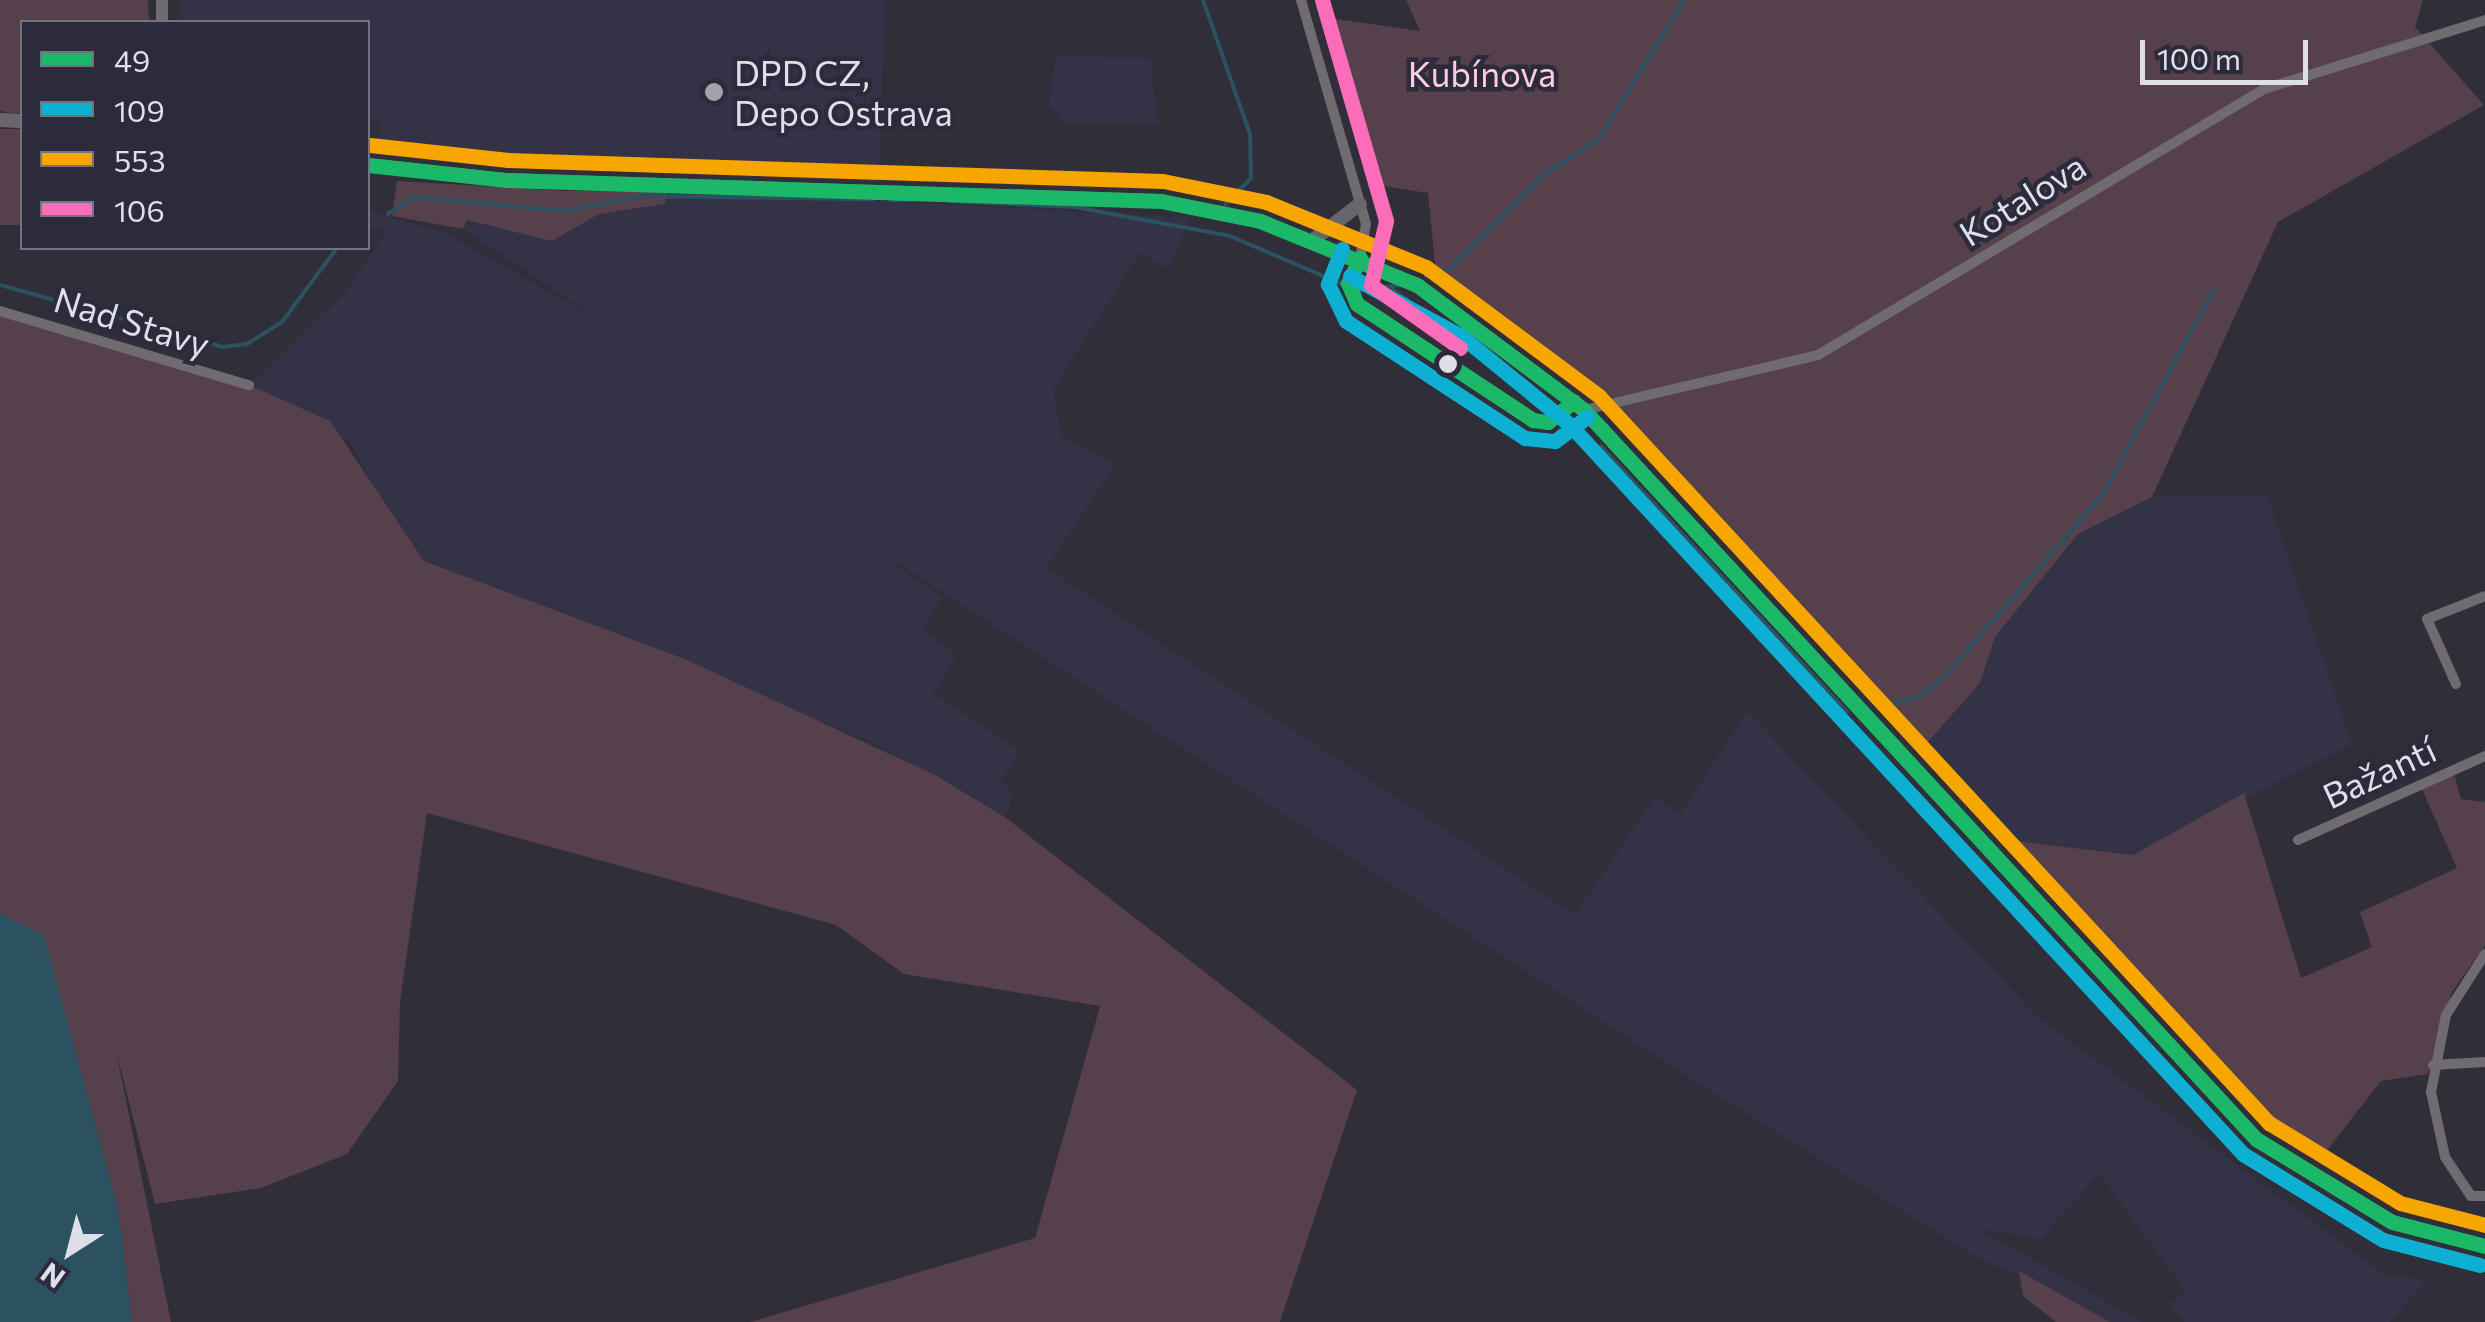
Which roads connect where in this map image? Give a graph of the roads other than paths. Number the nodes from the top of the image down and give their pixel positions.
1 (1301, 0) edge
2 (2485, 20) edge
3 (370, 165) edge
4 (1360, 204) junction
5 (1312, 240) junction
6 (1360, 258) junction
7 (0, 310) edge
8 (249, 385) dead end
9 (1584, 410) junction
10 (2485, 596) edge
11 (2456, 684) dead end
12 (2485, 756) edge
13 (2298, 840) dead end
14 (2485, 954) edge
15 (2485, 1062) edge
16 (2433, 1065) junction
17 (2480, 1197) edge
18 (2485, 1246) edge

1 - 4 street
2 - 9 street, Kotalova
3 - 5 main road
4 - 5 main road
4 - 6 street
5 - 6 main road
6 - 9 main road
7 - 8 street, Nad Stavy
9 - 18 main road
10 - 11 street
12 - 13 street, Bažantí
14 - 16 street
15 - 16 street
16 - 17 street

